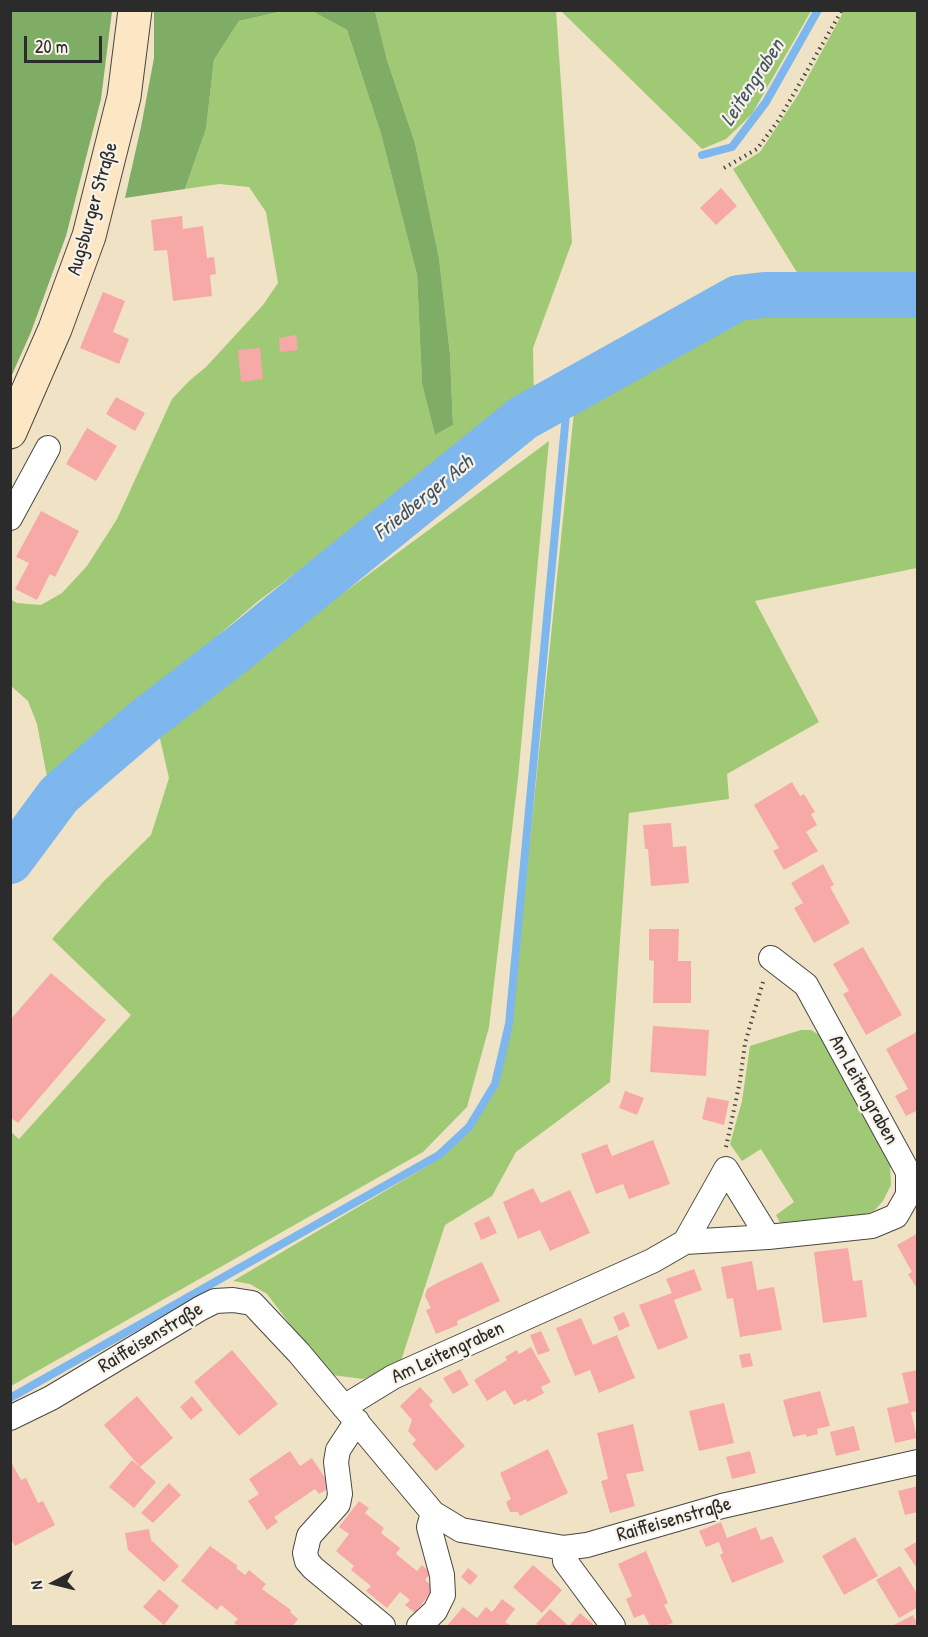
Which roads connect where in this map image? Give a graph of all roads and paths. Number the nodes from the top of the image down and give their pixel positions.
1 (135, 10) edge
2 (842, 10) edge
3 (724, 168) dead end
4 (10, 432) edge
5 (48, 448) dead end
6 (10, 518) edge
7 (771, 958) joint
8 (726, 1169) junction
9 (768, 1237) junction
10 (684, 1242) junction
11 (350, 1414) junction
12 (10, 1418) edge
13 (918, 1462) edge
14 (433, 1513) junction
15 (564, 1548) junction
16 (382, 1626) edge
17 (419, 1626) edge
18 (613, 1626) edge

1 - 4 main road, Augsburger Straße
2 - 3 path
5 - 6 street
7 - 8 path
7 - 9 street, Am Leitengraben
8 - 9 street
8 - 10 street, Am Leitengraben
9 - 10 street, Am Leitengraben
10 - 11 street, Am Leitengraben
11 - 12 street, Raiffeisenstraße
11 - 14 street, Raiffeisenstraße
11 - 16 street
13 - 15 street, Raiffeisenstraße
14 - 15 street, Raiffeisenstraße
14 - 17 street
15 - 18 street

